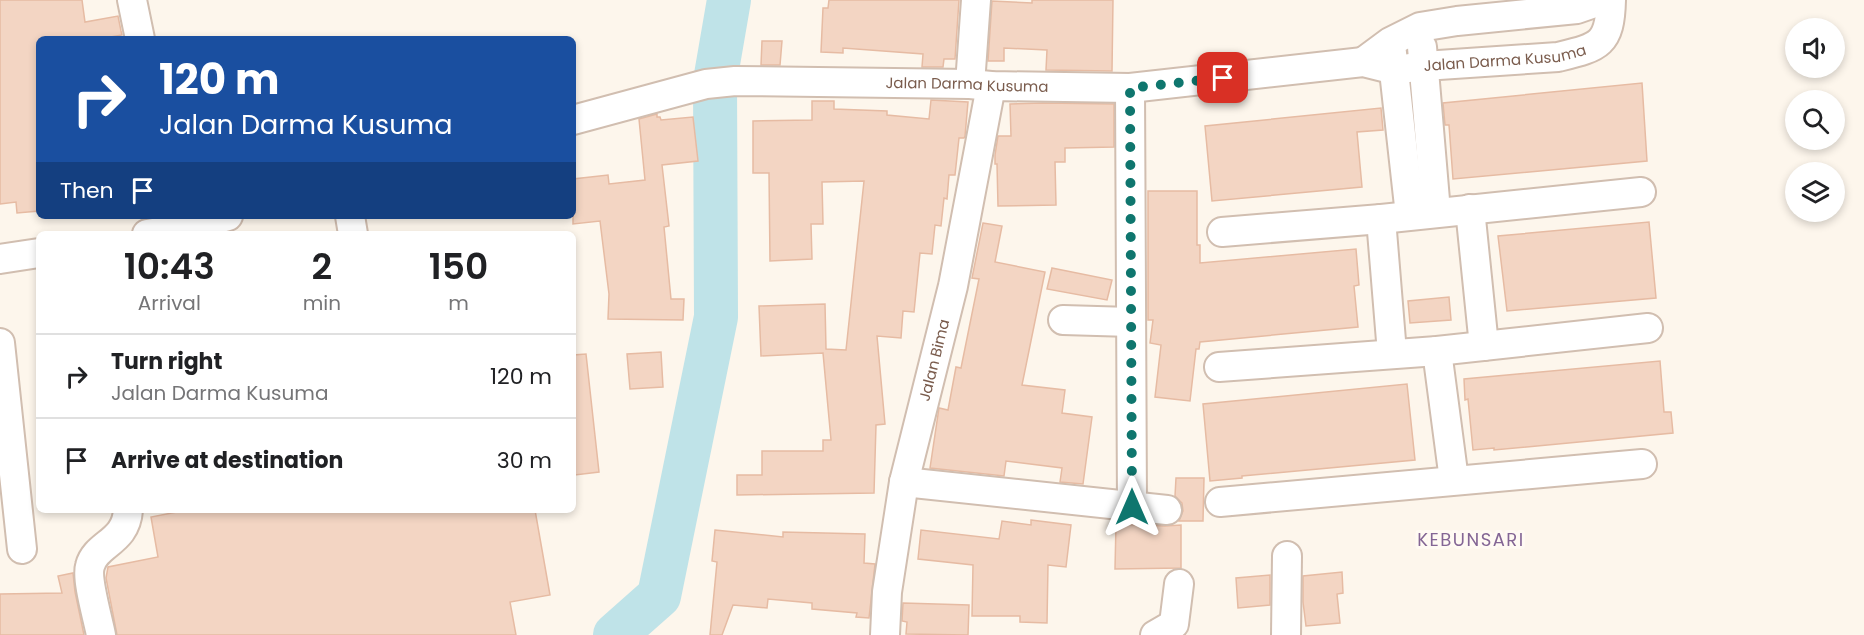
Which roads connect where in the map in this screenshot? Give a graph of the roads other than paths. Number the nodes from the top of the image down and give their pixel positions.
1 (132, 0) edge
2 (976, 0) edge
3 (1603, 0) edge
4 (1611, 0) edge
5 (1420, 27) junction
6 (139, 36) edge
7 (1390, 42) junction
8 (1363, 62) junction
9 (1424, 66) junction
10 (1395, 70) junction
11 (980, 85) junction
12 (1130, 88) junction
13 (576, 119) edge
14 (1641, 192) dead end
15 (1470, 209) junction
16 (1423, 213) junction
17 (215, 219) edge
18 (1381, 219) junction
19 (175, 228) edge
20 (1222, 232) dead end
21 (36, 253) edge
22 (0, 259) edge
23 (1063, 320) dead end
24 (1131, 322) junction
25 (1648, 328) dead end
26 (0, 343) edge
27 (1484, 346) junction
28 (1437, 351) junction
29 (1392, 353) junction
30 (1219, 367) dead end
31 (1642, 464) dead end
32 (1454, 480) junction
33 (904, 482) junction
34 (1220, 502) dead end
35 (1132, 507) junction
36 (1167, 510) dead end
37 (128, 513) edge
38 (22, 549) dead end
39 (1287, 556) dead end
40 (1179, 584) dead end
41 (101, 635) edge
42 (885, 635) edge
43 (1155, 635) edge
44 (1286, 635) edge

1 - 6 street
2 - 11 street, Jalan Bima
3 - 5 street
4 - 9 street, Jalan Darma Kusuma
5 - 7 street
5 - 9 street
7 - 8 street
7 - 10 street
8 - 10 street, Jalan Darma Kusuma
8 - 12 street, Jalan Darma Kusuma
9 - 10 street, Jalan Darma Kusuma
9 - 16 street
10 - 16 street
11 - 12 street, Jalan Darma Kusuma
11 - 13 street, Jalan Darma Kusuma
11 - 33 street, Jalan Bima
12 - 24 street
14 - 15 street
15 - 16 street
15 - 27 street
16 - 18 street
17 - 19 street
18 - 20 street
18 - 29 street
21 - 22 street
23 - 24 street
24 - 35 street
25 - 27 street
26 - 38 street
27 - 28 street
28 - 29 street
28 - 32 street
29 - 30 street
31 - 32 street
32 - 34 street
33 - 35 street
33 - 42 street, Jalan Bima
35 - 36 street
37 - 41 street
39 - 44 street
40 - 43 street

